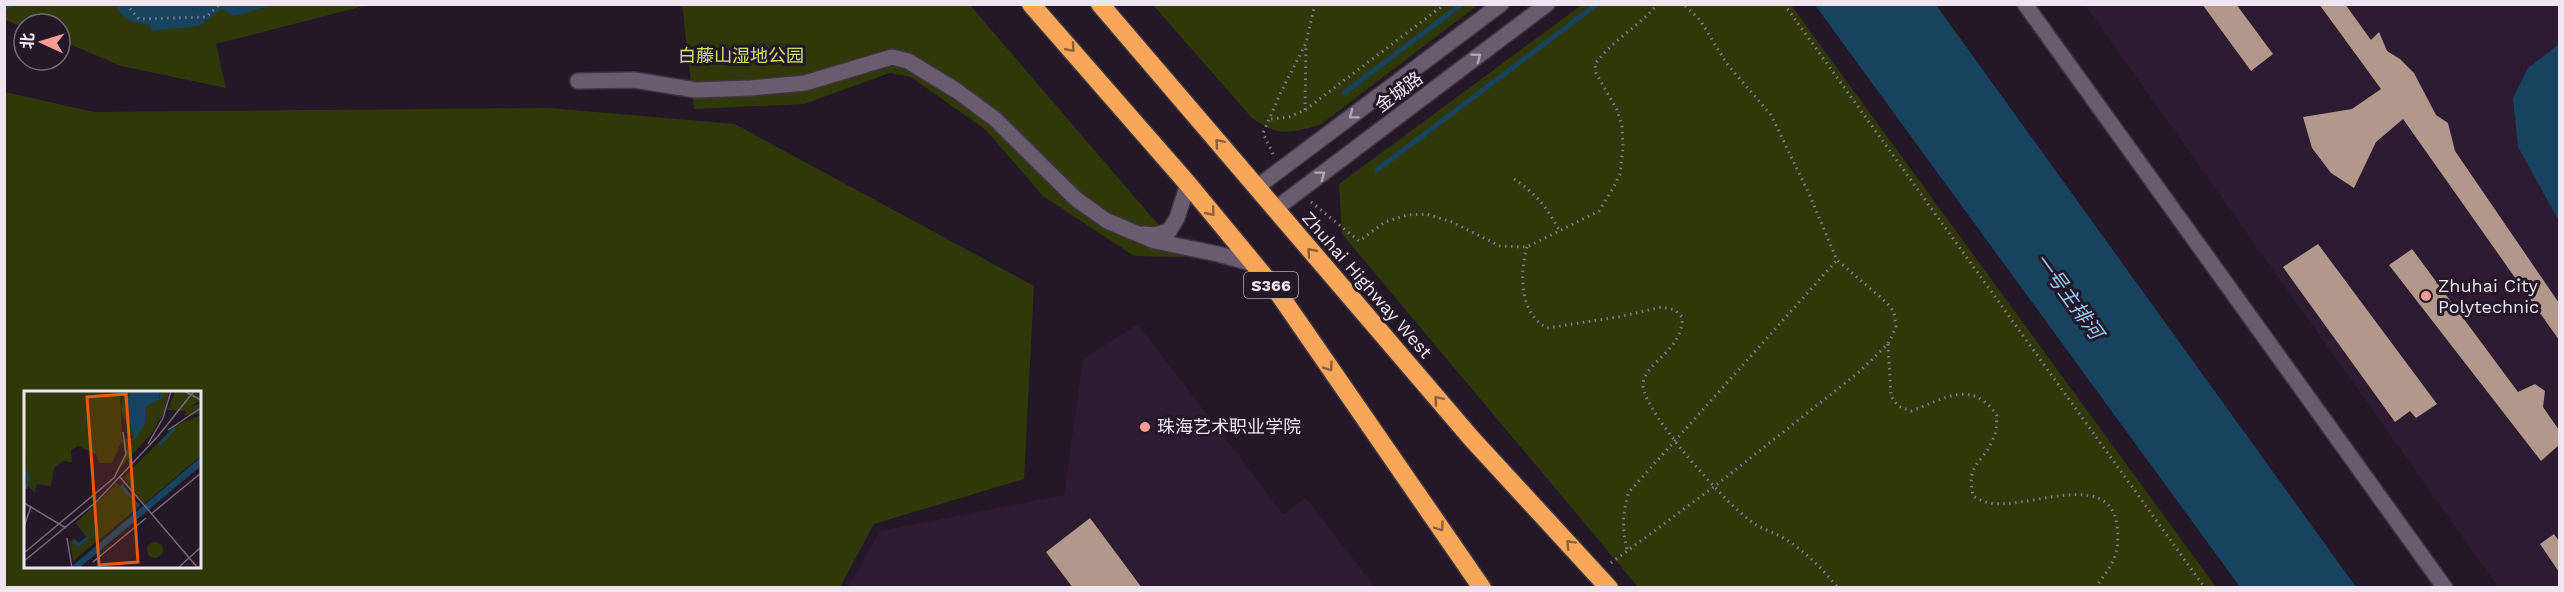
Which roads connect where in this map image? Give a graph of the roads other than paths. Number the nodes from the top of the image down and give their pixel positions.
1 (1031, 4) edge
2 (1100, 4) edge
3 (1501, 4) edge
4 (1547, 4) edge
5 (2025, 4) edge
6 (578, 81) dead end
7 (1188, 184) junction
8 (1257, 187) junction
9 (1274, 210) junction
10 (1138, 234) junction
11 (1254, 264) junction
12 (1604, 581) edge
13 (1482, 588) edge
14 (2445, 588) edge

1 -> 7 highway, S366
8 -> 2 highway, Zhuhai Highway West / S366
3 -> 8 street, 金城路
9 -> 4 street, 金城路
5 - 14 street
6 - 10 street
7 - 10 street
7 -> 11 highway, S366
8 - 9 highway, Zhuhai Highway West / S366
12 -> 9 highway, Zhuhai Highway West / S366
10 - 11 street
11 -> 13 highway, S366

